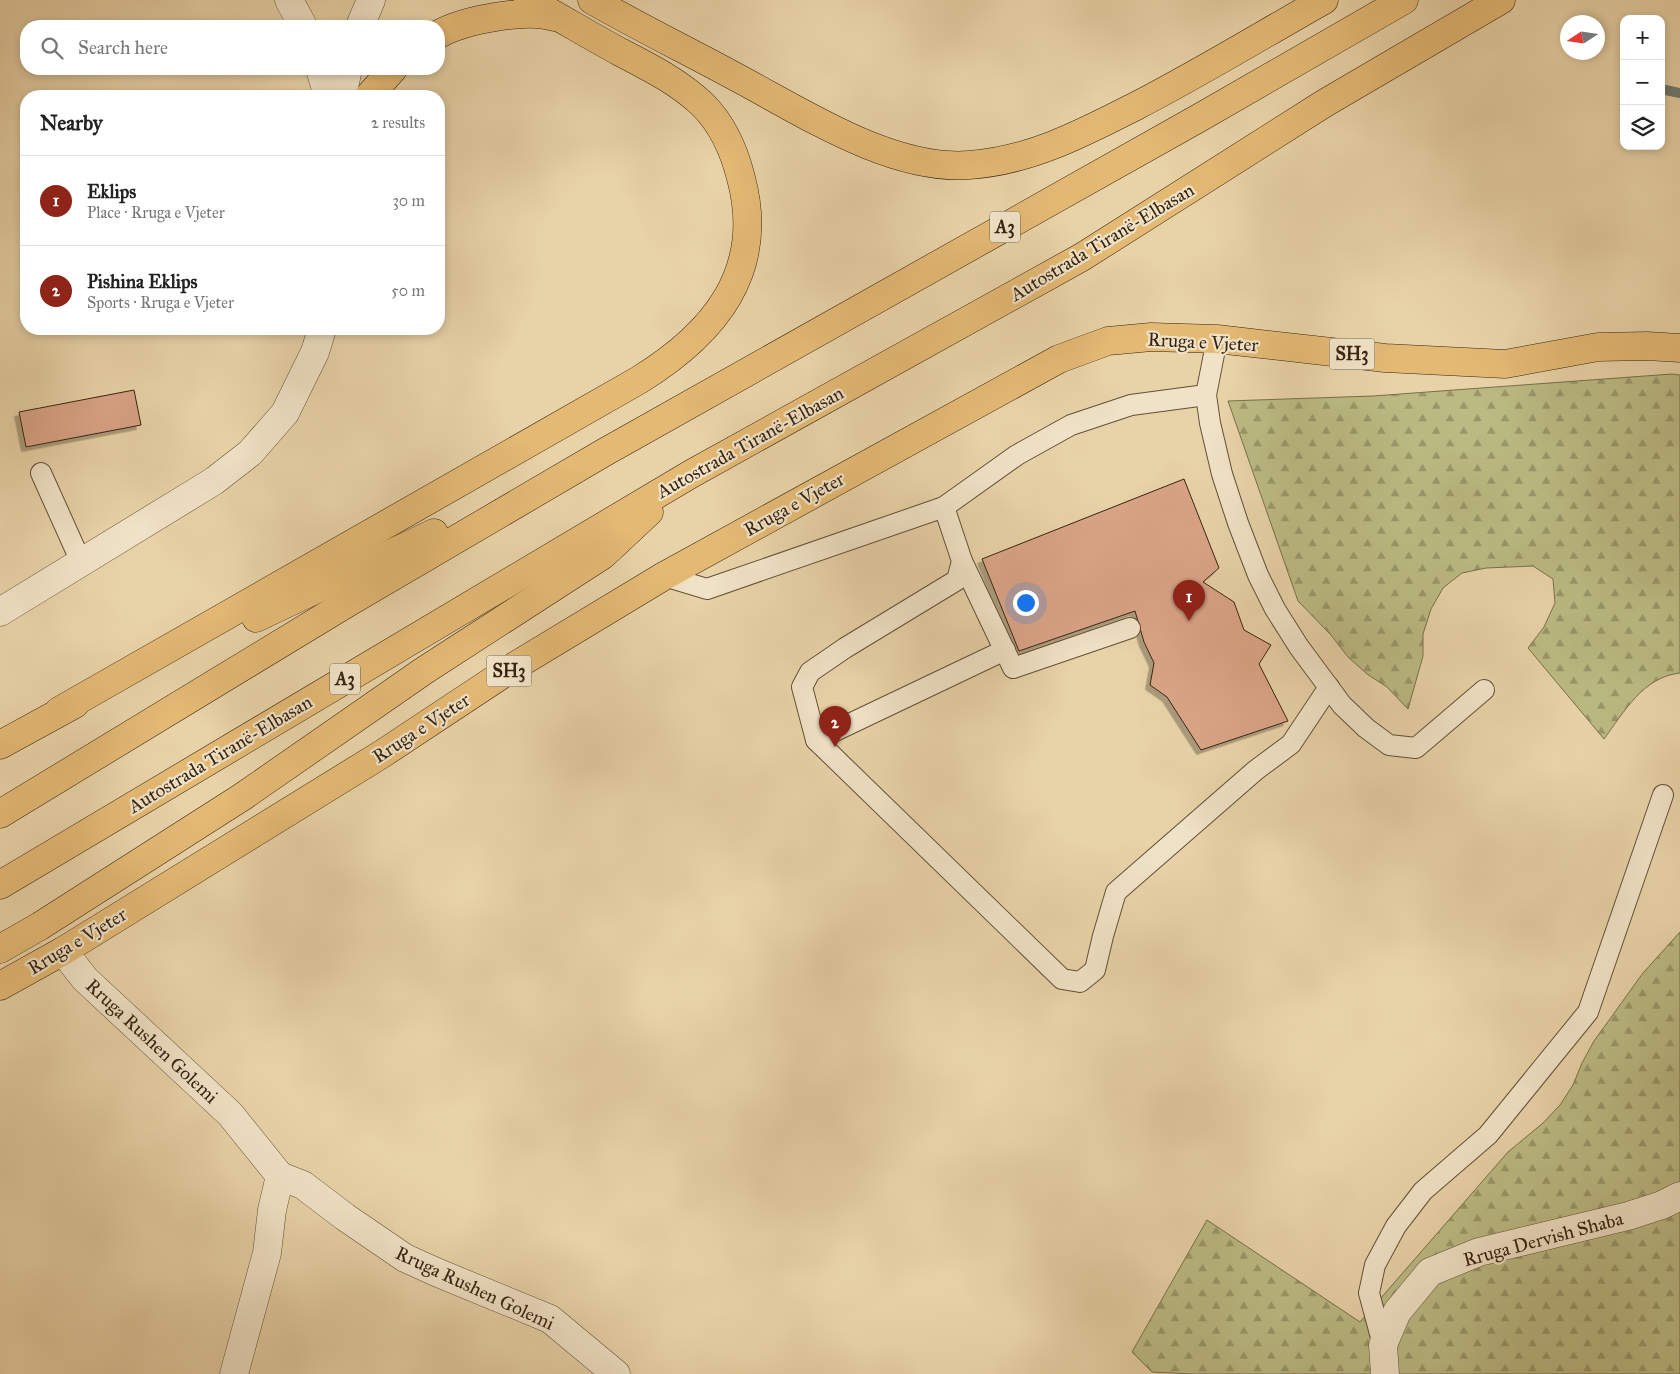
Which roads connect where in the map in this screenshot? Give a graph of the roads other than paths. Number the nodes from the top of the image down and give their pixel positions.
1 (289, 0) edge
2 (371, 0) edge
3 (528, 0) edge
4 (592, 0) edge
5 (1324, 0) edge
6 (1404, 0) edge
7 (1501, 0) edge
8 (300, 20) edge
9 (363, 20) edge
10 (565, 21) junction
11 (445, 32) edge
12 (322, 75) edge
13 (347, 75) edge
14 (388, 75) edge
15 (326, 90) edge
16 (343, 90) edge
17 (374, 90) edge
18 (320, 335) edge
19 (1217, 339) junction
20 (1680, 348) edge
21 (1206, 395) junction
22 (605, 452) junction
23 (42, 473) dead end
24 (691, 474) junction
25 (944, 507) junction
26 (81, 562) junction
27 (962, 562) junction
28 (664, 576) junction
29 (0, 612) edge
30 (1130, 628) dead end
31 (1005, 650) junction
32 (1329, 687) junction
33 (1484, 690) dead end
34 (59, 711) junction
35 (816, 740) junction
36 (0, 745) edge
37 (1663, 795) dead end
38 (0, 814) edge
39 (0, 885) edge
40 (0, 949) edge
41 (62, 950) junction
42 (0, 986) edge
43 (280, 1176) junction
44 (1680, 1196) edge
45 (1384, 1345) junction
46 (234, 1374) edge
47 (616, 1374) edge
48 (1385, 1374) edge

1 - 8 street
2 - 9 street
3 - 10 main road
4 - 5 main road
6 - 22 main road, A3
7 - 24 main road, Autostrada Tiranë-Elbasan / A3
10 - 11 main road
10 - 34 main road
12 - 15 street
13 - 16 street
14 - 17 main road
18 - 26 street
19 - 20 main road, Rruga e Vjeter / SH3
19 - 21 lane
19 - 28 main road, Rruga e Vjeter / SH3
21 - 25 lane
21 - 32 lane
22 - 34 main road
22 - 38 main road, A3
23 - 26 lane
24 - 39 main road, Autostrada Tiranë-Elbasan / A3
24 - 40 main road
25 - 27 lane
25 - 28 lane
26 - 29 street
27 - 31 lane
27 - 35 lane
28 - 41 main road, Rruga e Vjeter / SH3
30 - 31 lane
31 - 35 lane
32 - 33 lane
32 - 35 lane
34 - 36 main road
37 - 45 lane
41 - 42 main road, Rruga e Vjeter / SH3
41 - 43 street, Rruga Rushen Golemi
43 - 46 street
43 - 47 street, Rruga Rushen Golemi
44 - 45 street, Rruga Dervish Shaba
45 - 48 street, Rruga Dervish Shaba

